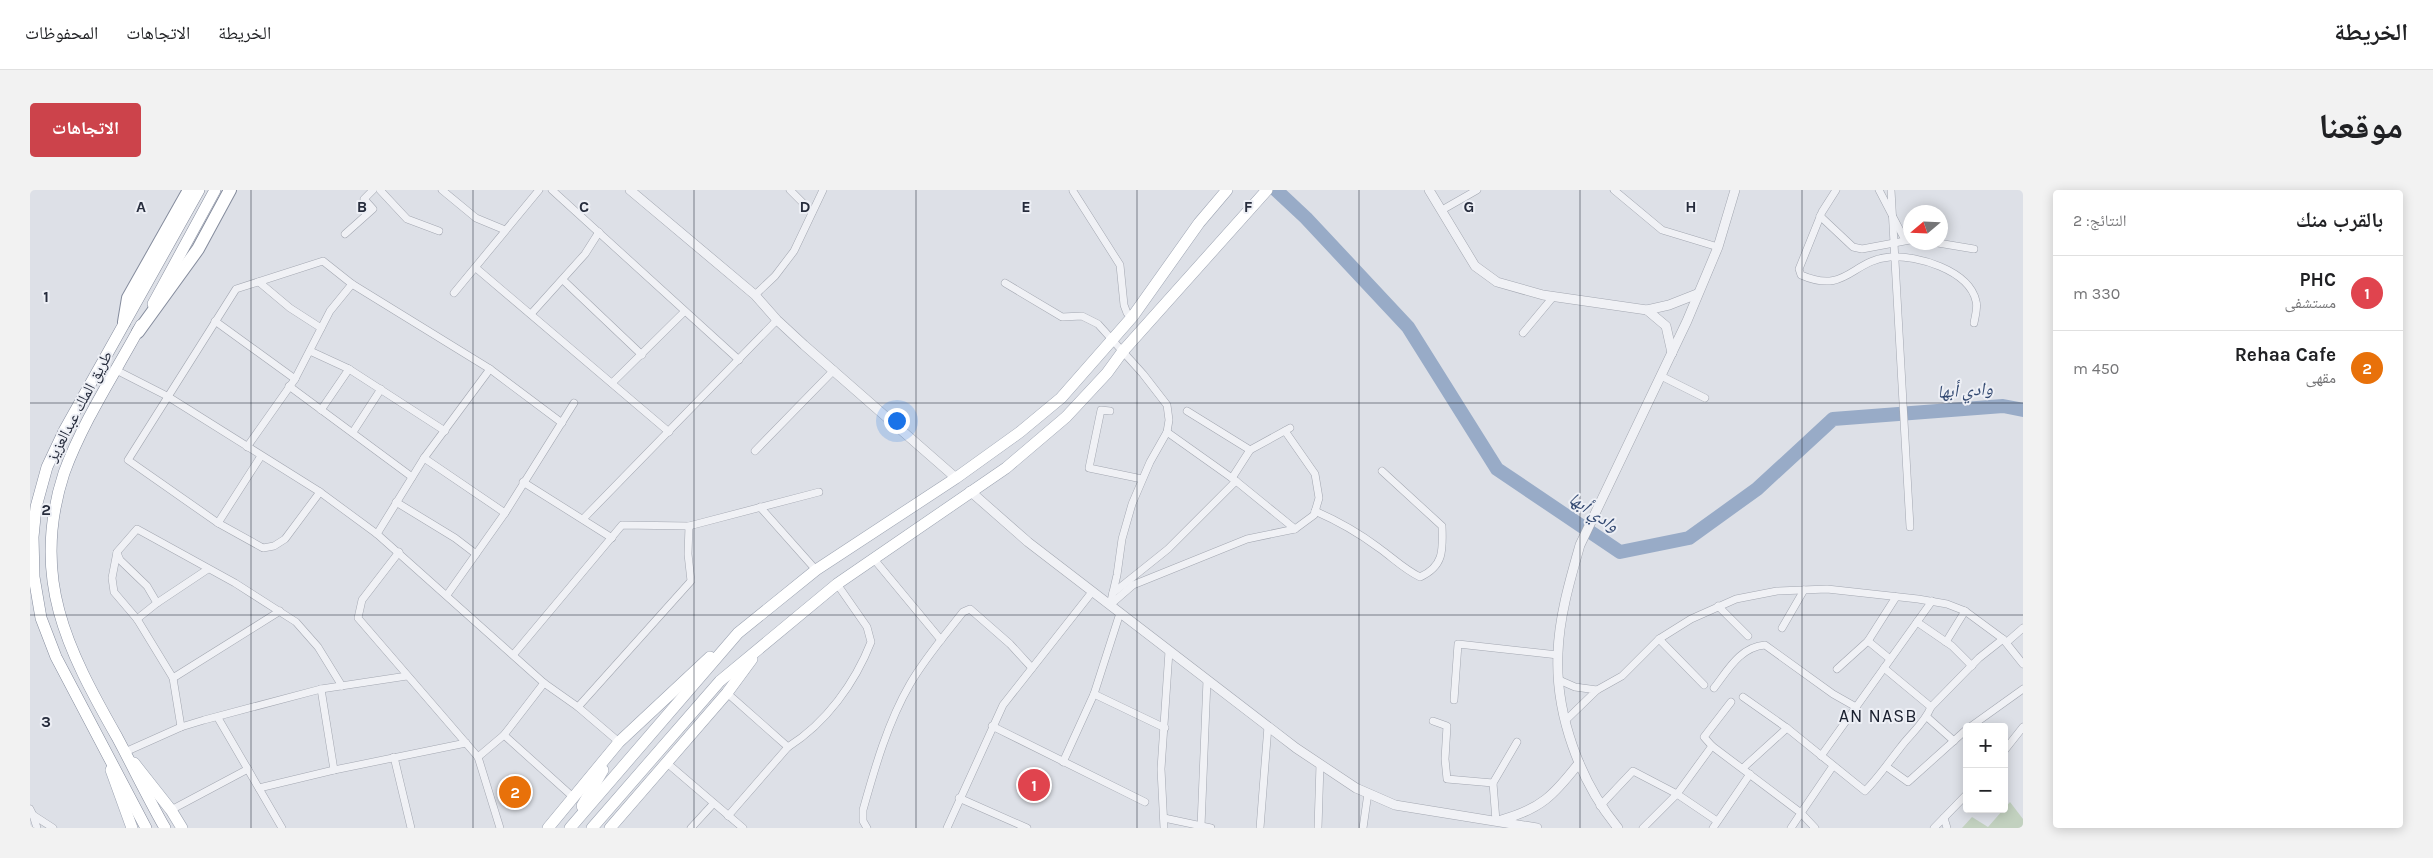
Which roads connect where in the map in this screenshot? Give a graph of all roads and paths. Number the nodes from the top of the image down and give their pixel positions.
1 (189, 190) edge
2 (199, 190) edge
3 (215, 190) edge
4 (230, 190) edge
5 (373, 190) edge
6 (380, 190) edge
7 (442, 190) edge
8 (539, 190) edge
9 (552, 190) edge
10 (630, 190) edge
11 (790, 190) edge
12 (823, 190) edge
13 (1227, 190) edge
14 (1267, 190) edge
15 (1429, 190) edge
16 (1477, 190) edge
17 (1614, 190) edge
18 (1735, 190) edge
19 (1836, 190) edge
20 (1880, 190) edge
21 (1891, 190) edge
22 (1073, 191) dead end
23 (1442, 210) junction
24 (812, 212) junction
25 (1820, 216) junction
26 (505, 230) junction
27 (439, 231) dead end
28 (1903, 231) edge
29 (599, 232) junction
30 (345, 234) dead end
31 (1903, 241) edge
32 (1948, 245) edge
33 (1718, 248) junction
34 (1974, 249) dead end
35 (476, 268) junction
36 (563, 280) junction
37 (258, 282) junction
38 (1005, 283) dead end
39 (352, 284) junction
40 (454, 292) dead end
41 (1697, 294) junction
42 (755, 295) junction
43 (1553, 297) junction
44 (1647, 310) junction
45 (684, 312) junction
46 (531, 314) junction
47 (1133, 316) junction
48 (777, 320) junction
49 (215, 321) junction
50 (124, 322) junction
51 (1974, 323) dead end
52 (321, 328) junction
53 (138, 332) junction
54 (1523, 333) dead end
55 (1111, 340) junction
56 (310, 351) junction
57 (1123, 351) junction
58 (1672, 353) junction
59 (642, 355) junction
60 (739, 360) junction
61 (349, 369) junction
62 (490, 369) junction
63 (116, 370) junction
64 (834, 370) junction
65 (1661, 376) junction
66 (295, 379) junction
67 (612, 383) junction
68 (289, 386) junction
69 (381, 389) junction
70 (168, 396) junction
71 (1705, 398) dead end
72 (574, 403) dead end
73 (322, 410) junction
74 (1110, 411) dead end
75 (1187, 411) dead end
76 (562, 423) junction
77 (446, 431) junction
78 (353, 432) junction
79 (669, 432) junction
80 (1167, 432) junction
81 (247, 447) junction
82 (1250, 450) junction
83 (755, 451) dead end
84 (260, 456) junction
85 (424, 458) junction
86 (1382, 471) dead end
87 (412, 477) junction
88 (956, 478) junction
89 (1234, 479) junction
90 (1142, 480) junction
91 (523, 482) junction
92 (970, 491) junction
93 (320, 492) junction
94 (818, 492) dead end
95 (396, 502) junction
96 (760, 507) junction
97 (1315, 511) junction
98 (506, 513) junction
99 (583, 519) junction
100 (218, 523) junction
101 (689, 526) junction
102 (1910, 528) dead end
103 (1295, 529) junction
104 (377, 534) junction
105 (612, 538) junction
106 (117, 552) junction
107 (399, 552) junction
108 (476, 554) junction
109 (873, 558) junction
110 (208, 569) junction
111 (816, 570) junction
112 (837, 584) junction
113 (1804, 590) junction
114 (1092, 592) junction
115 (1113, 593) junction
116 (447, 595) junction
117 (1896, 597) junction
118 (1932, 601) junction
119 (157, 603) junction
120 (1110, 605) junction
121 (1718, 606) junction
122 (280, 611) junction
123 (1965, 611) junction
124 (1120, 613) junction
125 (136, 619) junction
126 (1917, 622) junction
127 (1782, 628) dead end
128 (2023, 628) edge
129 (738, 633) junction
130 (1748, 636) dead end
131 (1659, 639) junction
132 (940, 640) junction
133 (1868, 640) junction
134 (2005, 641) junction
135 (765, 642) junction
136 (1946, 642) junction
137 (1169, 651) junction
138 (514, 654) junction
139 (1558, 655) junction
140 (1890, 659) junction
141 (2023, 664) edge
142 (1972, 666) junction
143 (1032, 668) junction
144 (1884, 668) junction
145 (1837, 669) dead end
146 (407, 676) junction
147 (173, 678) junction
148 (1206, 680) junction
149 (1559, 680) junction
150 (544, 683) junction
151 (1704, 685) dead end
152 (342, 686) junction
153 (1714, 688) dead end
154 (321, 689) junction
155 (1597, 690) junction
156 (2023, 690) edge
157 (727, 693) junction
158 (1094, 694) junction
159 (1743, 697) dead end
160 (1454, 700) dead end
161 (1731, 702) dead end
162 (1856, 707) junction
163 (578, 708) junction
164 (1931, 708) junction
165 (218, 718) junction
166 (1927, 718) junction
167 (1566, 720) junction
168 (1433, 721) dead end
169 (1976, 723) edge
170 (992, 726) junction
171 (1268, 726) junction
172 (181, 727) junction
173 (2023, 727) edge
174 (1164, 728) junction
175 (1788, 728) junction
176 (1963, 733) edge
177 (504, 735) junction
178 (1954, 741) junction
179 (619, 742) junction
180 (1517, 742) dead end
181 (466, 743) junction
182 (1712, 746) junction
183 (2008, 746) edge
184 (788, 747) junction
185 (125, 752) junction
186 (1821, 756) junction
187 (107, 757) junction
188 (394, 757) junction
189 (478, 757) junction
190 (1063, 762) junction
191 (667, 763) junction
192 (1579, 763) junction
193 (1320, 764) junction
194 (1833, 766) junction
195 (1887, 767) junction
196 (1743, 768) junction
197 (248, 769) junction
198 (334, 770) junction
199 (1750, 774) junction
200 (1493, 783) junction
201 (259, 788) junction
202 (641, 791) junction
203 (1368, 793) junction
204 (1677, 794) junction
205 (573, 797) junction
206 (959, 798) junction
207 (1963, 798) edge
208 (1145, 802) dead end
209 (713, 804) junction
210 (1600, 806) junction
211 (171, 810) junction
212 (32, 812) edge
213 (1801, 813) junction
214 (728, 816) junction
215 (1164, 818) junction
216 (1944, 818) junction
217 (1716, 820) junction
218 (1496, 821) junction
219 (1202, 826) junction
220 (37, 828) edge
221 (53, 828) edge
222 (132, 828) edge
223 (146, 828) edge
224 (164, 828) edge
225 (182, 828) edge
226 (282, 828) edge
227 (411, 828) edge
228 (500, 828) edge
229 (548, 828) edge
230 (569, 828) edge
231 (592, 828) edge
232 (598, 828) edge
233 (610, 828) edge
234 (691, 828) edge
235 (743, 828) edge
236 (867, 828) edge
237 (947, 828) edge
238 (1027, 828) edge
239 (1164, 828) edge
240 (1210, 828) edge
241 (1260, 828) edge
242 (1318, 828) edge
243 (1363, 828) edge
244 (1537, 828) edge
245 (1618, 828) edge
246 (1643, 828) edge
247 (1713, 828) edge
248 (1791, 828) edge
249 (1815, 828) edge
250 (1934, 828) edge
251 (1947, 828) edge

1 - 50 highway
2 - 50 main road, طريق الملك عبدالعزيز
3 - 53 main road, طريق الملك عبدالعزيز
4 - 53 highway
5 - 30 street
6 - 27 street
7 - 26 street
8 - 26 street
9 - 29 street
10 - 42 street
11 - 24 street
12 - 24 street
13 - 47 main road
14 - 57 main road
15 - 23 street
16 - 23 street
17 - 33 street
18 - 33 street
19 - 25 street
20 - 28 street
21 - 102 street
22 - 47 street
23 - 43 street
24 - 42 street
25 - 31 street
25 - 51 street
26 - 35 street
29 - 36 street
29 - 45 street
32 - 34 street
33 - 41 street
35 - 40 street
35 - 46 street
36 - 46 street
36 - 59 street
37 - 39 street
37 - 49 street
37 - 52 street
38 - 55 street
39 - 52 street
39 - 62 street
41 - 44 street
41 - 58 street
42 - 48 street
43 - 44 street
43 - 54 street
44 - 58 street
45 - 59 street
45 - 60 street
46 - 67 street
47 - 55 main road
48 - 60 street
48 - 64 street
49 - 66 street
49 - 70 street
50 - 187 main road, طريق الملك عبدالعزيز
52 - 56 street
53 - 63 main road, طريق الملك عبدالعزيز
55 - 57 street
55 - 88 main road
56 - 61 street
56 - 66 street
57 - 80 street
57 - 92 main road
58 - 65 street
59 - 67 street
60 - 79 street
61 - 69 street
61 - 73 street
62 - 76 street
62 - 77 street
63 - 70 street
63 - 185 main road, طريق الملك عبدالعزيز
64 - 83 street
64 - 88 street
65 - 71 street
65 - 139 street
66 - 68 street
67 - 79 street
68 - 73 street
68 - 81 street
69 - 77 street
69 - 78 street
70 - 81 street
70 - 100 street
72 - 76 street
73 - 78 street
74 - 90 street
75 - 82 street
76 - 91 street
77 - 85 street
78 - 87 street
79 - 99 street
80 - 89 street
80 - 90 street
81 - 84 street
82 - 89 street
82 - 97 street
84 - 93 street
84 - 100 street
85 - 87 street
85 - 98 street
86 - 97 street
87 - 95 street
88 - 111 main road
89 - 103 street
89 - 115 street
90 - 115 street
91 - 98 street
91 - 99 street
92 - 109 main road
92 - 114 street
93 - 100 street
93 - 104 street
94 - 96 street
95 - 104 street
95 - 108 street
96 - 101 street
96 - 111 street
97 - 103 street
98 - 108 street
99 - 105 street
101 - 105 street
101 - 163 street
103 - 120 street
104 - 107 street
105 - 138 street
106 - 110 street
106 - 119 street
106 - 125 street
107 - 116 street
107 - 146 street
108 - 116 street
109 - 112 main road
109 - 132 street
110 - 119 street
110 - 122 street
111 - 129 main road
112 - 135 main road
112 - 184 street
113 - 117 street
113 - 121 street
113 - 127 street
114 - 120 street
114 - 143 street
115 - 120 street
116 - 138 street
117 - 118 street
117 - 133 street
118 - 123 street
118 - 126 street
119 - 125 street
120 - 124 street
121 - 130 street
121 - 131 street
122 - 147 street
122 - 152 street
123 - 134 street
123 - 136 street
124 - 137 street
124 - 158 street
125 - 147 street
126 - 136 street
126 - 140 street
128 - 134 street
129 - 179 main road
129 - 230 main road
131 - 151 street
131 - 155 street
132 - 143 street
132 - 236 street
133 - 140 street
133 - 145 street
134 - 141 street
134 - 142 street
135 - 157 main road
135 - 231 main road
136 - 142 street
137 - 148 street
137 - 174 street
138 - 150 street
139 - 149 street
139 - 160 street
140 - 144 street
142 - 164 street
143 - 170 street
144 - 162 street
144 - 164 street
146 - 152 street
146 - 181 street
147 - 172 street
148 - 171 street
148 - 219 street
149 - 155 street
149 - 167 street
150 - 163 street
150 - 177 street
152 - 154 street
153 - 162 street
154 - 165 street
154 - 198 street
155 - 167 street
156 - 169 street
157 - 184 street
157 - 191 main road
158 - 174 street
158 - 190 street
159 - 175 street
161 - 182 street
162 - 186 street
163 - 179 street
164 - 166 street
165 - 172 street
165 - 197 street
166 - 178 street
166 - 195 street
167 - 192 street
168 - 200 street
170 - 190 street
170 - 206 street
171 - 193 street
171 - 241 street
172 - 185 street
173 - 183 street
174 - 215 street
175 - 186 street
175 - 196 street
176 - 178 street
177 - 189 street
177 - 205 street
178 - 195 street
179 - 205 main road
179 - 230 main road
180 - 200 street
181 - 188 street
181 - 189 street
182 - 196 street
182 - 204 street
184 - 214 street
185 - 211 main road
185 - 224 main road, طريق الملك عبدالعزيز
186 - 194 street
187 - 222 main road
187 - 223 main road, طريق الملك عبدالعزيز
188 - 198 street
188 - 227 street
189 - 228 street
190 - 208 street
191 - 202 main road
191 - 209 street
192 - 210 street
192 - 218 street
193 - 203 street
193 - 242 street
194 - 195 street
194 - 213 street
196 - 199 street
197 - 201 street
197 - 211 street
198 - 201 street
199 - 213 street
199 - 217 street
200 - 218 street
201 - 226 street
202 - 232 main road
202 - 233 main road
203 - 218 street
203 - 243 street
204 - 210 street
204 - 217 street
204 - 246 street
205 - 229 main road
206 - 237 street
206 - 238 street
207 - 216 street
209 - 214 street
209 - 234 street
210 - 245 street
211 - 225 main road
212 - 220 street
212 - 221 street
213 - 248 street
213 - 249 street
214 - 235 street
215 - 219 street
215 - 239 street
216 - 250 street
216 - 251 street
217 - 247 street
218 - 244 street
219 - 240 street

